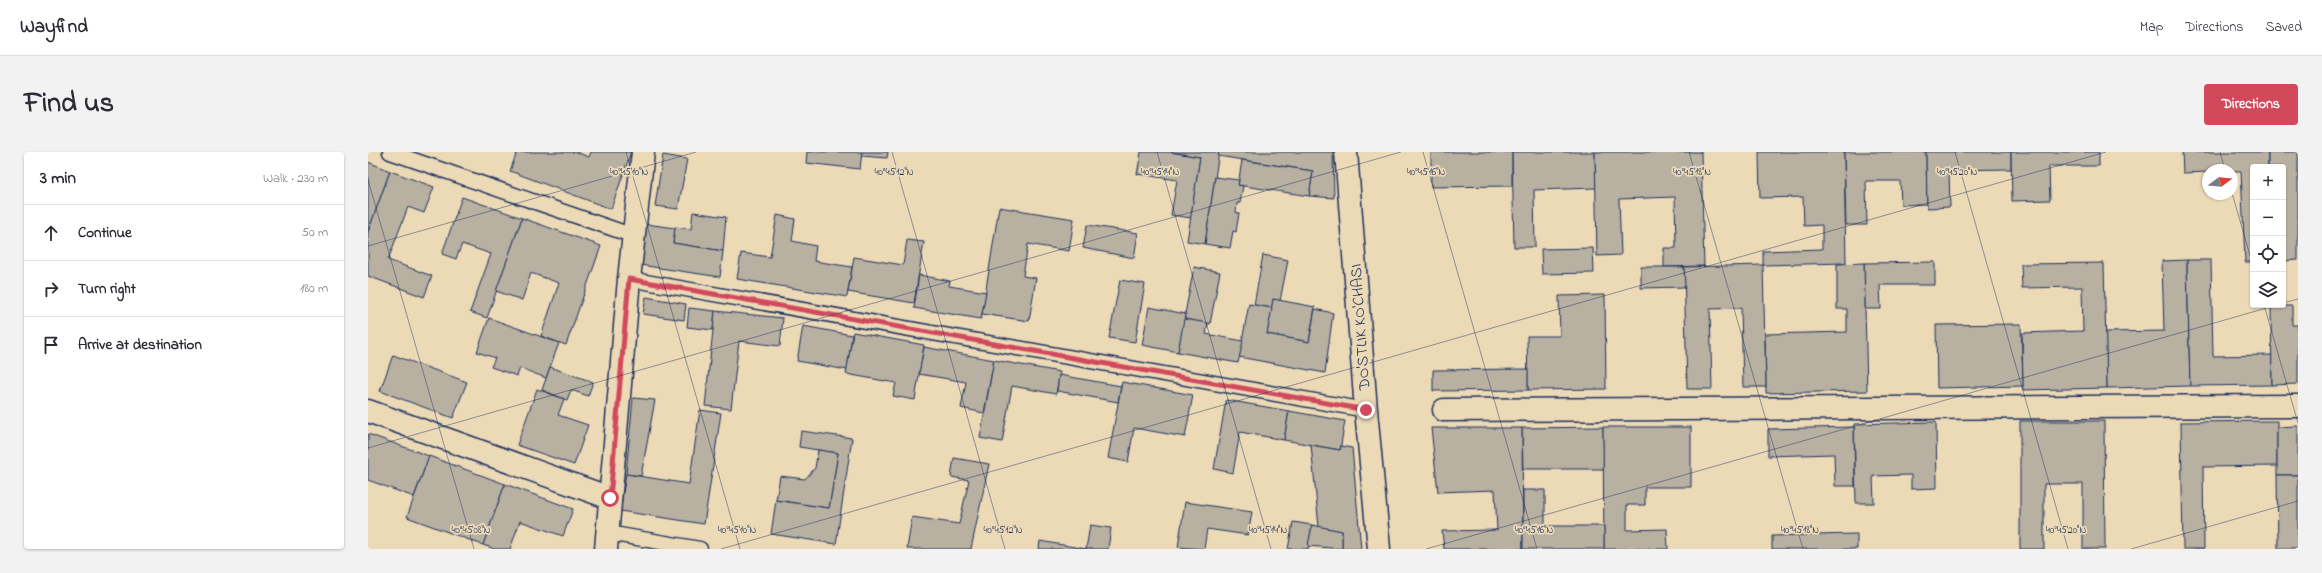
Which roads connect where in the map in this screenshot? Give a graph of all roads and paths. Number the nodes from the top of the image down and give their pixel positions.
1 (392, 152) edge
2 (643, 152) edge
3 (1346, 152) edge
4 (634, 236) junction
5 (629, 279) junction
6 (2298, 406) edge
7 (1366, 410) junction
8 (1444, 410) dead end
9 (368, 411) edge
10 (610, 498) junction
11 (607, 541) edge
12 (700, 549) edge
13 (1379, 549) edge

1 - 4 lane
2 - 4 street
3 - 7 street, DO'STLIK KO'CHASI
4 - 5 street
5 - 7 lane
5 - 10 street
6 - 8 street
7 - 13 street, DO'STLIK KO'CHASI
9 - 10 street
10 - 11 street
11 - 12 lane

